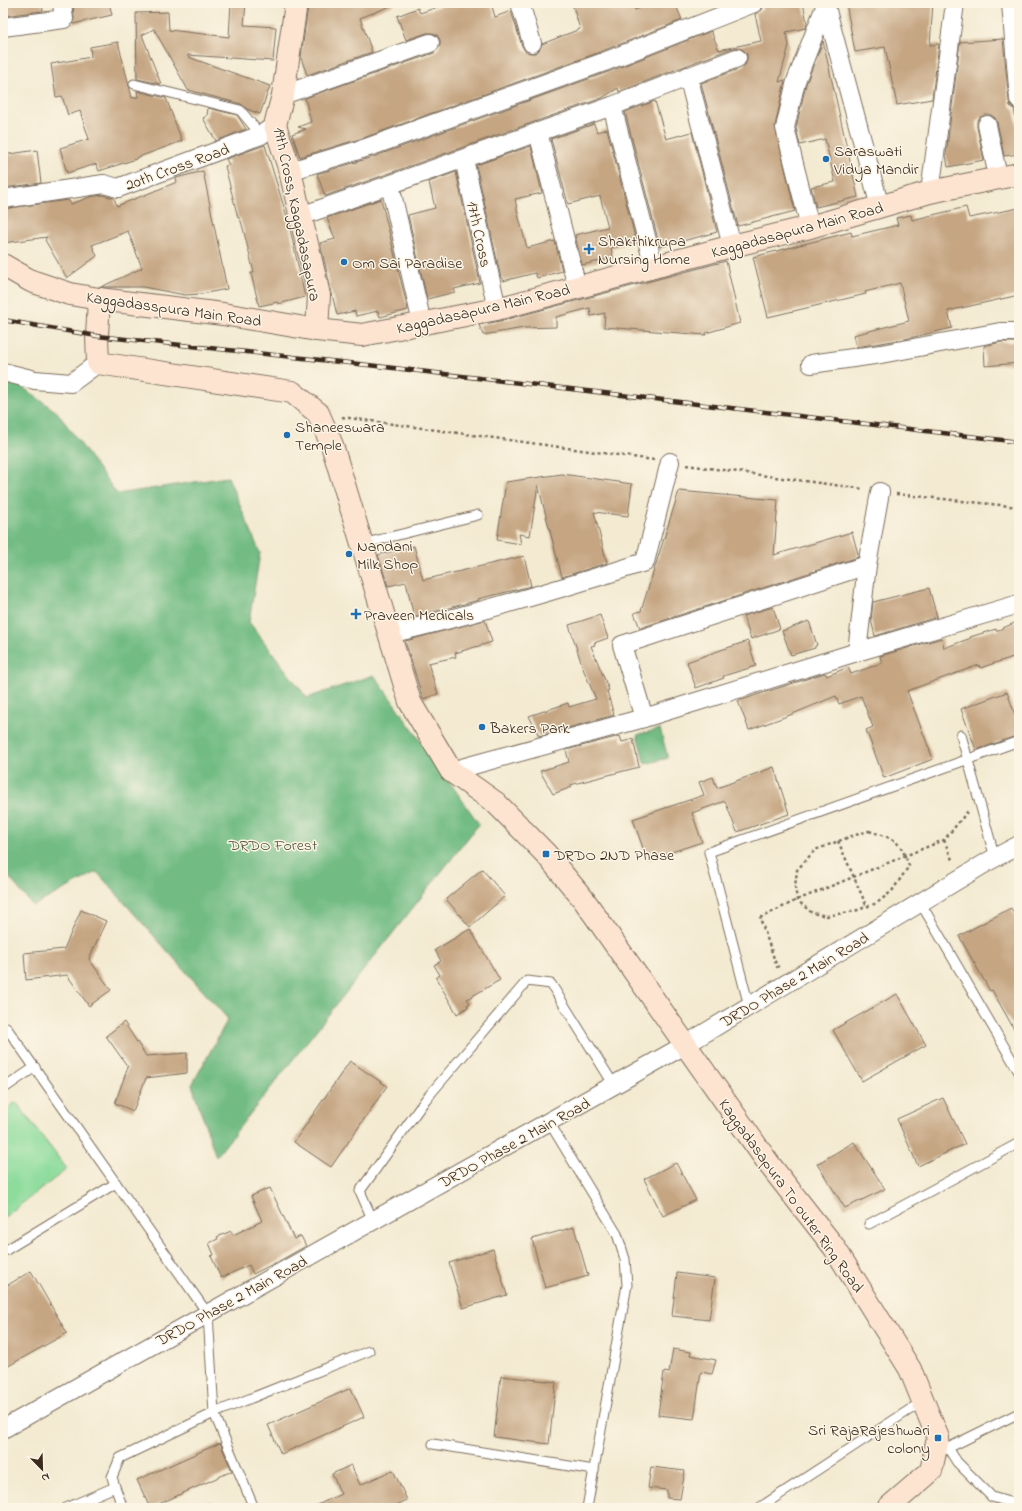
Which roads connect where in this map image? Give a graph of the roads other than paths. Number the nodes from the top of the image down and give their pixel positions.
1 (62, 3) edge
2 (296, 3) edge
3 (520, 3) edge
4 (754, 3) edge
5 (955, 3) edge
6 (1011, 3) edge
7 (825, 4) edge
8 (3, 27) edge
9 (430, 43) dead end
10 (532, 43) dead end
11 (737, 58) dead end
12 (688, 76) junction
13 (134, 84) dead end
14 (284, 95) junction
15 (1019, 100) edge
16 (612, 106) junction
17 (987, 125) dead end
18 (268, 130) junction
19 (538, 132) junction
20 (464, 159) junction
21 (290, 170) junction
22 (1009, 176) edge
23 (390, 185) junction
24 (930, 192) junction
25 (3, 199) edge
26 (880, 207) junction
27 (301, 216) junction
28 (810, 227) junction
29 (732, 246) junction
30 (3, 265) edge
31 (654, 267) junction
32 (577, 287) junction
33 (99, 299) junction
34 (497, 309) junction
35 (422, 323) junction
36 (318, 330) junction
37 (1019, 332) edge
38 (98, 363) junction
39 (811, 364) dead end
40 (3, 372) edge
41 (670, 462) dead end
42 (880, 492) dead end
43 (478, 515) dead end
44 (362, 544) junction
45 (867, 566) junction
46 (1019, 604) edge
47 (389, 634) junction
48 (857, 652) junction
49 (644, 718) junction
50 (961, 735) dead end
51 (1019, 741) edge
52 (968, 760) junction
53 (451, 771) junction
54 (1019, 845) edge
55 (995, 858) junction
56 (920, 902) junction
57 (749, 1006) junction
58 (6, 1026) dead end
59 (685, 1045) junction
60 (35, 1067) junction
61 (1019, 1072) edge
62 (614, 1085) junction
63 (3, 1089) edge
64 (549, 1122) junction
65 (1019, 1143) edge
66 (116, 1183) junction
67 (373, 1221) junction
68 (869, 1224) dead end
69 (3, 1252) edge
70 (208, 1314) junction
71 (369, 1351) dead end
72 (923, 1401) junction
73 (214, 1413) junction
74 (1019, 1413) edge
75 (3, 1429) edge
76 (433, 1444) dead end
77 (943, 1446) junction
78 (594, 1470) junction
79 (115, 1487) junction
80 (1019, 1505) edge
81 (66, 1508) edge
82 (123, 1508) edge
83 (254, 1508) edge
84 (587, 1508) edge
85 (759, 1508) edge
86 (888, 1508) edge

1 - 8 street
2 - 14 street, 19th Cross, Kaggadasapura
3 - 10 street
4 - 21 street
5 - 24 street
6 - 15 street
7 - 26 street
7 - 28 street
9 - 14 street
11 - 12 street
12 - 16 street
12 - 29 street
13 - 18 lane
14 - 18 street, 19th Cross, Kaggadasapura
16 - 19 street
16 - 31 street
17 - 22 street
18 - 21 street, 19th Cross, Kaggadasapura
18 - 25 street, 20th Cross Road
19 - 20 street
19 - 32 street
20 - 23 street
20 - 34 street, 17th Cross
21 - 27 street, 19th Cross, Kaggadasapura
22 - 24 street, Kaggadasapura Main Road
23 - 27 street
23 - 35 street
24 - 26 street, Kaggadasapura Main Road
26 - 28 street, Kaggadasapura Main Road
27 - 36 street, 19th Cross, Kaggadasapura
28 - 29 street, Kaggadasapura Main Road
29 - 31 street, Kaggadasapura Main Road
30 - 33 street, Kaggadasspura Main Road
31 - 32 street, Kaggadasapura Main Road
32 - 34 street, Kaggadasapura Main Road
33 - 36 street, Kaggadasspura Main Road
33 - 38 street
34 - 35 street, Kaggadasapura Main Road
35 - 36 street, Kaggadasapura Main Road
37 - 39 street
38 - 40 street
38 - 44 street
41 - 47 street
42 - 45 street
43 - 44 lane
44 - 47 street
45 - 48 street
45 - 49 street
46 - 48 street
47 - 53 street
48 - 49 street
49 - 53 street
50 - 52 lane
51 - 52 lane
52 - 55 lane
52 - 57 lane
53 - 59 street, Kaggadasapura To outer Ring Road
54 - 55 street, DRDO Phase 2 Main Road
55 - 56 street, DRDO Phase 2 Main Road
56 - 57 street, DRDO Phase 2 Main Road
56 - 61 lane
57 - 59 street, DRDO Phase 2 Main Road
58 - 60 lane
59 - 62 street, DRDO Phase 2 Main Road
59 - 72 street, Kaggadasapura To outer Ring Road
60 - 63 lane
60 - 66 lane
62 - 64 street, DRDO Phase 2 Main Road
62 - 67 lane
64 - 67 street, DRDO Phase 2 Main Road
64 - 78 lane
65 - 68 lane
66 - 69 lane
66 - 70 lane
67 - 70 street, DRDO Phase 2 Main Road
70 - 73 lane
70 - 75 street, DRDO Phase 2 Main Road
71 - 73 lane
72 - 77 street, Kaggadasapura To outer Ring Road
72 - 85 lane
73 - 79 lane
73 - 83 lane
74 - 77 lane
76 - 78 lane
77 - 80 lane
77 - 86 street, Kaggadasapura To outer Ring Road
78 - 84 lane
79 - 81 lane
79 - 82 lane

